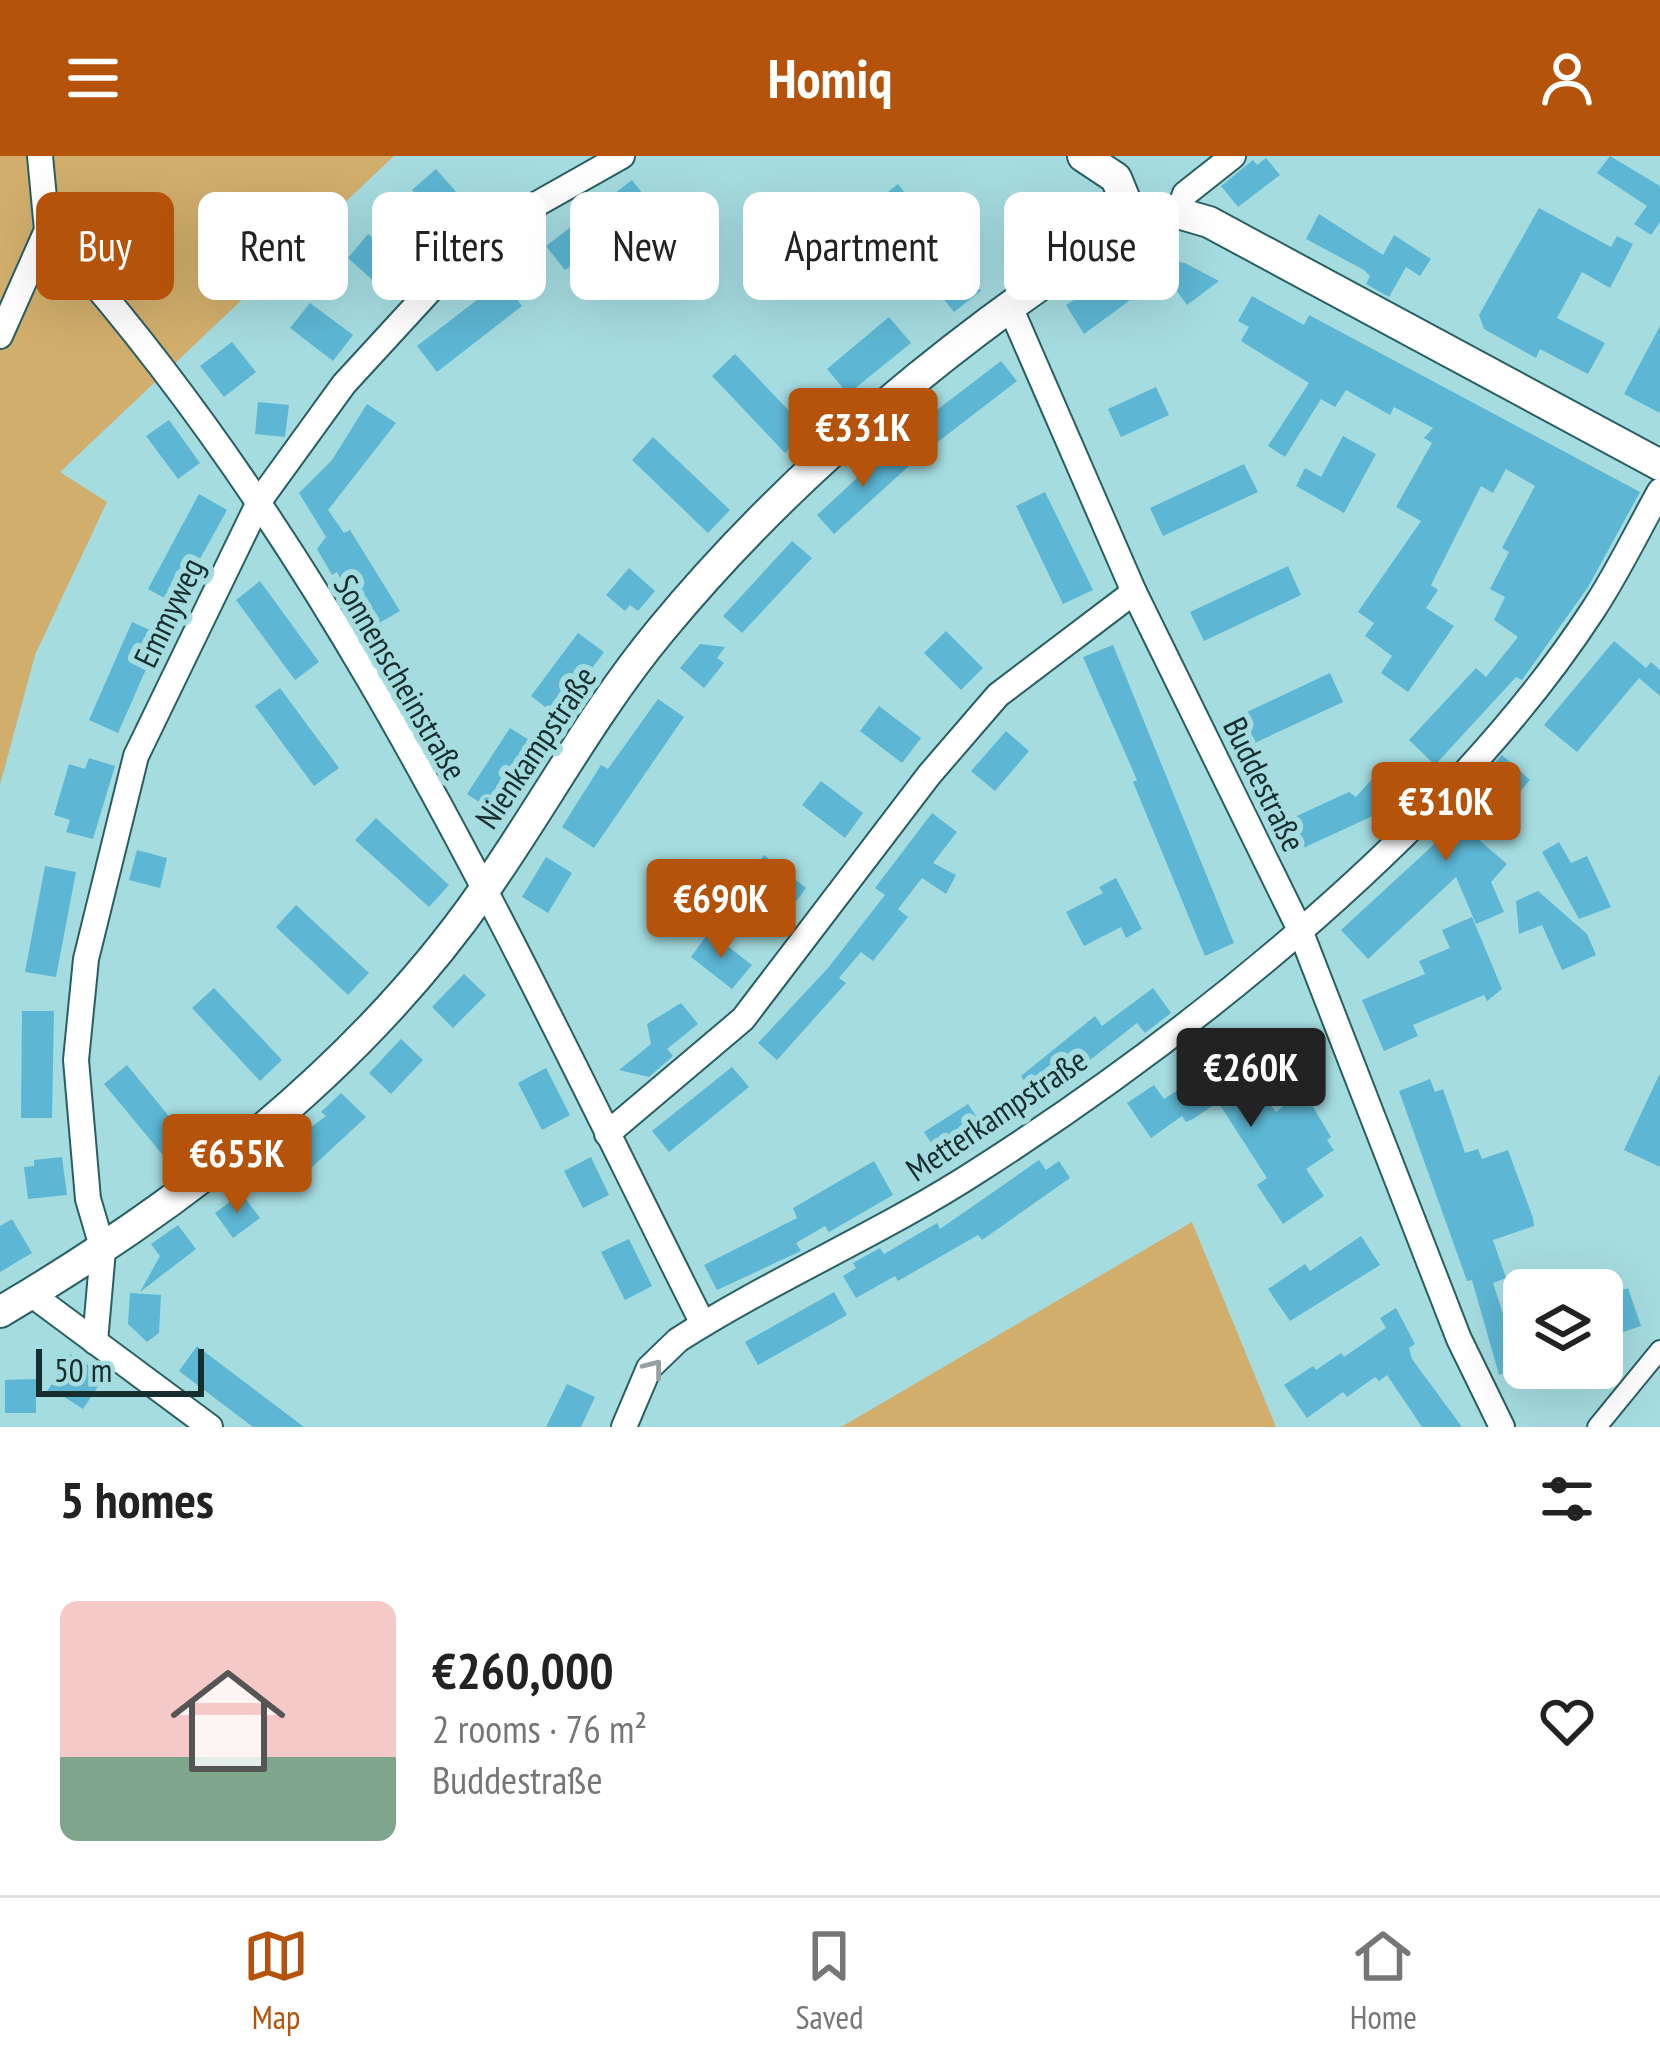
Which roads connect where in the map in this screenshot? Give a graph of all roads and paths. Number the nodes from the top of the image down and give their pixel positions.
1 (40, 156) edge
2 (622, 156) edge
3 (1083, 156) edge
4 (1232, 156) edge
5 (43, 192) edge
6 (1121, 192) edge
7 (1179, 210) edge
8 (1179, 213) edge
9 (36, 255) edge
10 (111, 300) edge
11 (1024, 300) edge
12 (1011, 309) junction
13 (0, 336) edge
14 (1660, 465) edge
15 (1660, 491) edge
16 (260, 500) junction
17 (1135, 592) junction
18 (484, 891) junction
19 (1300, 930) junction
20 (608, 1134) junction
21 (103, 1250) junction
22 (31, 1294) junction
23 (0, 1312) edge
24 (703, 1324) junction
25 (95, 1342) junction
26 (1660, 1350) edge
27 (210, 1427) edge
28 (624, 1427) edge
29 (1502, 1427) edge
30 (1597, 1427) edge

1 - 5 street
2 - 16 street, Emmyweg
3 - 6 street
4 - 7 street
8 - 14 street
9 - 13 street
10 - 16 street, Sonnenscheinstraße
11 - 12 street, Nienkampstraße
12 - 17 street, Buddestraße
12 - 18 street, Nienkampstraße
15 - 19 street, Metterkampstraße
16 - 18 street, Sonnenscheinstraße
16 - 21 street, Emmyweg
17 - 19 street, Buddestraße
17 - 20 street
18 - 20 street, Sonnenscheinstraße
18 - 21 street, Nienkampstraße
19 - 24 street, Metterkampstraße
19 - 29 street, Buddestraße
20 - 24 street, Sonnenscheinstraße
21 - 22 street, Nienkampstraße
21 - 25 street
22 - 23 street, Nienkampstraße
22 - 25 street
28 -> 24 street, Metterkampstraße
25 - 27 street
26 - 30 street

